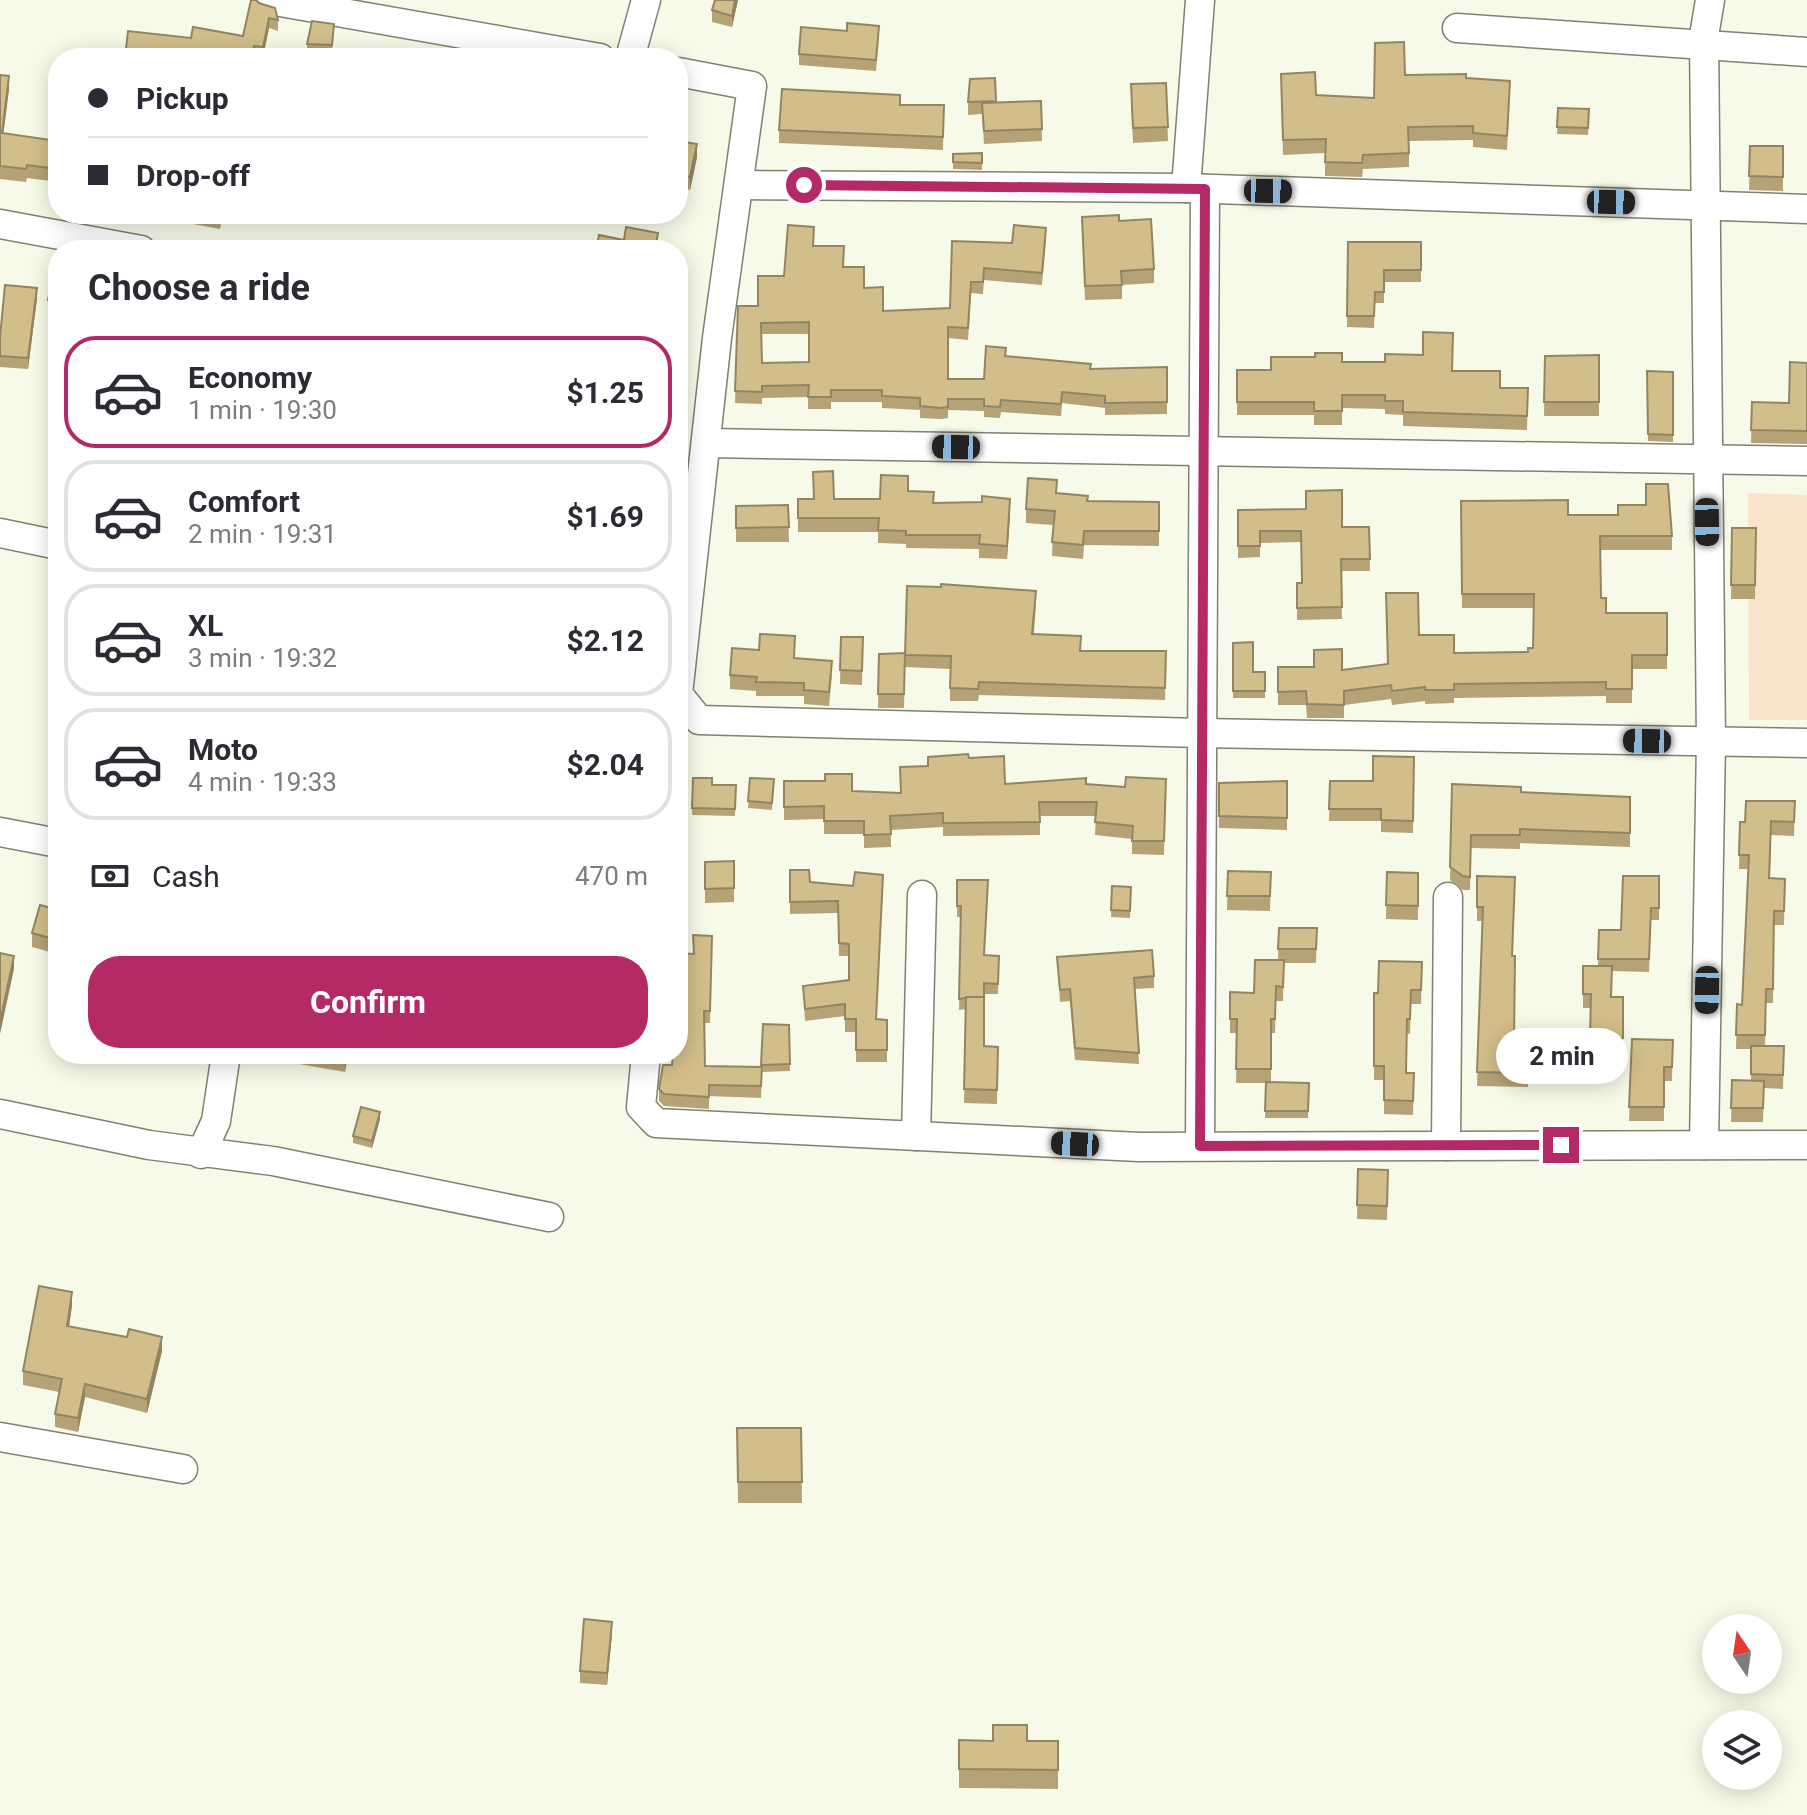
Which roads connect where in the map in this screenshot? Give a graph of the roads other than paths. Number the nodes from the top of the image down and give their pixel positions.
1 (269, 0) edge
2 (646, 0) edge
3 (1200, 0) edge
4 (1710, 0) edge
5 (1457, 28) dead end
6 (1704, 45) junction
7 (543, 48) edge
8 (633, 48) edge
9 (1807, 52) edge
10 (688, 74) edge
11 (740, 185) junction
12 (1196, 189) junction
13 (1704, 205) junction
14 (1807, 209) edge
15 (0, 224) edge
16 (87, 240) edge
17 (708, 443) junction
18 (1203, 451) junction
19 (1706, 460) junction
20 (1807, 461) edge
21 (0, 533) edge
22 (48, 543) edge
23 (688, 611) edge
24 (688, 707) edge
25 (1201, 733) junction
26 (1711, 742) junction
27 (1807, 743) edge
28 (0, 832) edge
29 (48, 841) edge
30 (922, 895) dead end
31 (1448, 897) dead end
32 (225, 1064) edge
33 (645, 1064) edge
34 (0, 1114) edge
35 (916, 1136) junction
36 (1704, 1145) junction
37 (1807, 1145) edge
38 (1200, 1146) junction
39 (1446, 1146) junction
40 (201, 1154) junction
41 (549, 1217) dead end
42 (0, 1437) edge
43 (183, 1469) dead end

1 - 7 street
2 - 8 street
3 - 12 street
4 - 6 street
5 - 6 street
6 - 9 street
6 - 13 street
10 - 11 street
11 - 12 street
11 - 17 street
12 - 13 street
12 - 18 street
13 - 14 street
13 - 19 street
15 - 16 street
17 - 18 street
17 - 23 street
18 - 19 street
18 - 25 street
19 - 20 street
19 - 26 street
21 - 22 street
24 - 25 street
25 - 26 street
25 - 38 street
26 - 27 street
26 - 36 street
28 - 29 street
30 - 35 street
31 - 39 street
32 - 40 street
33 - 35 street
34 - 40 street
35 - 38 street
36 - 37 street
36 - 39 street
38 - 39 street
40 - 41 street
42 - 43 street

